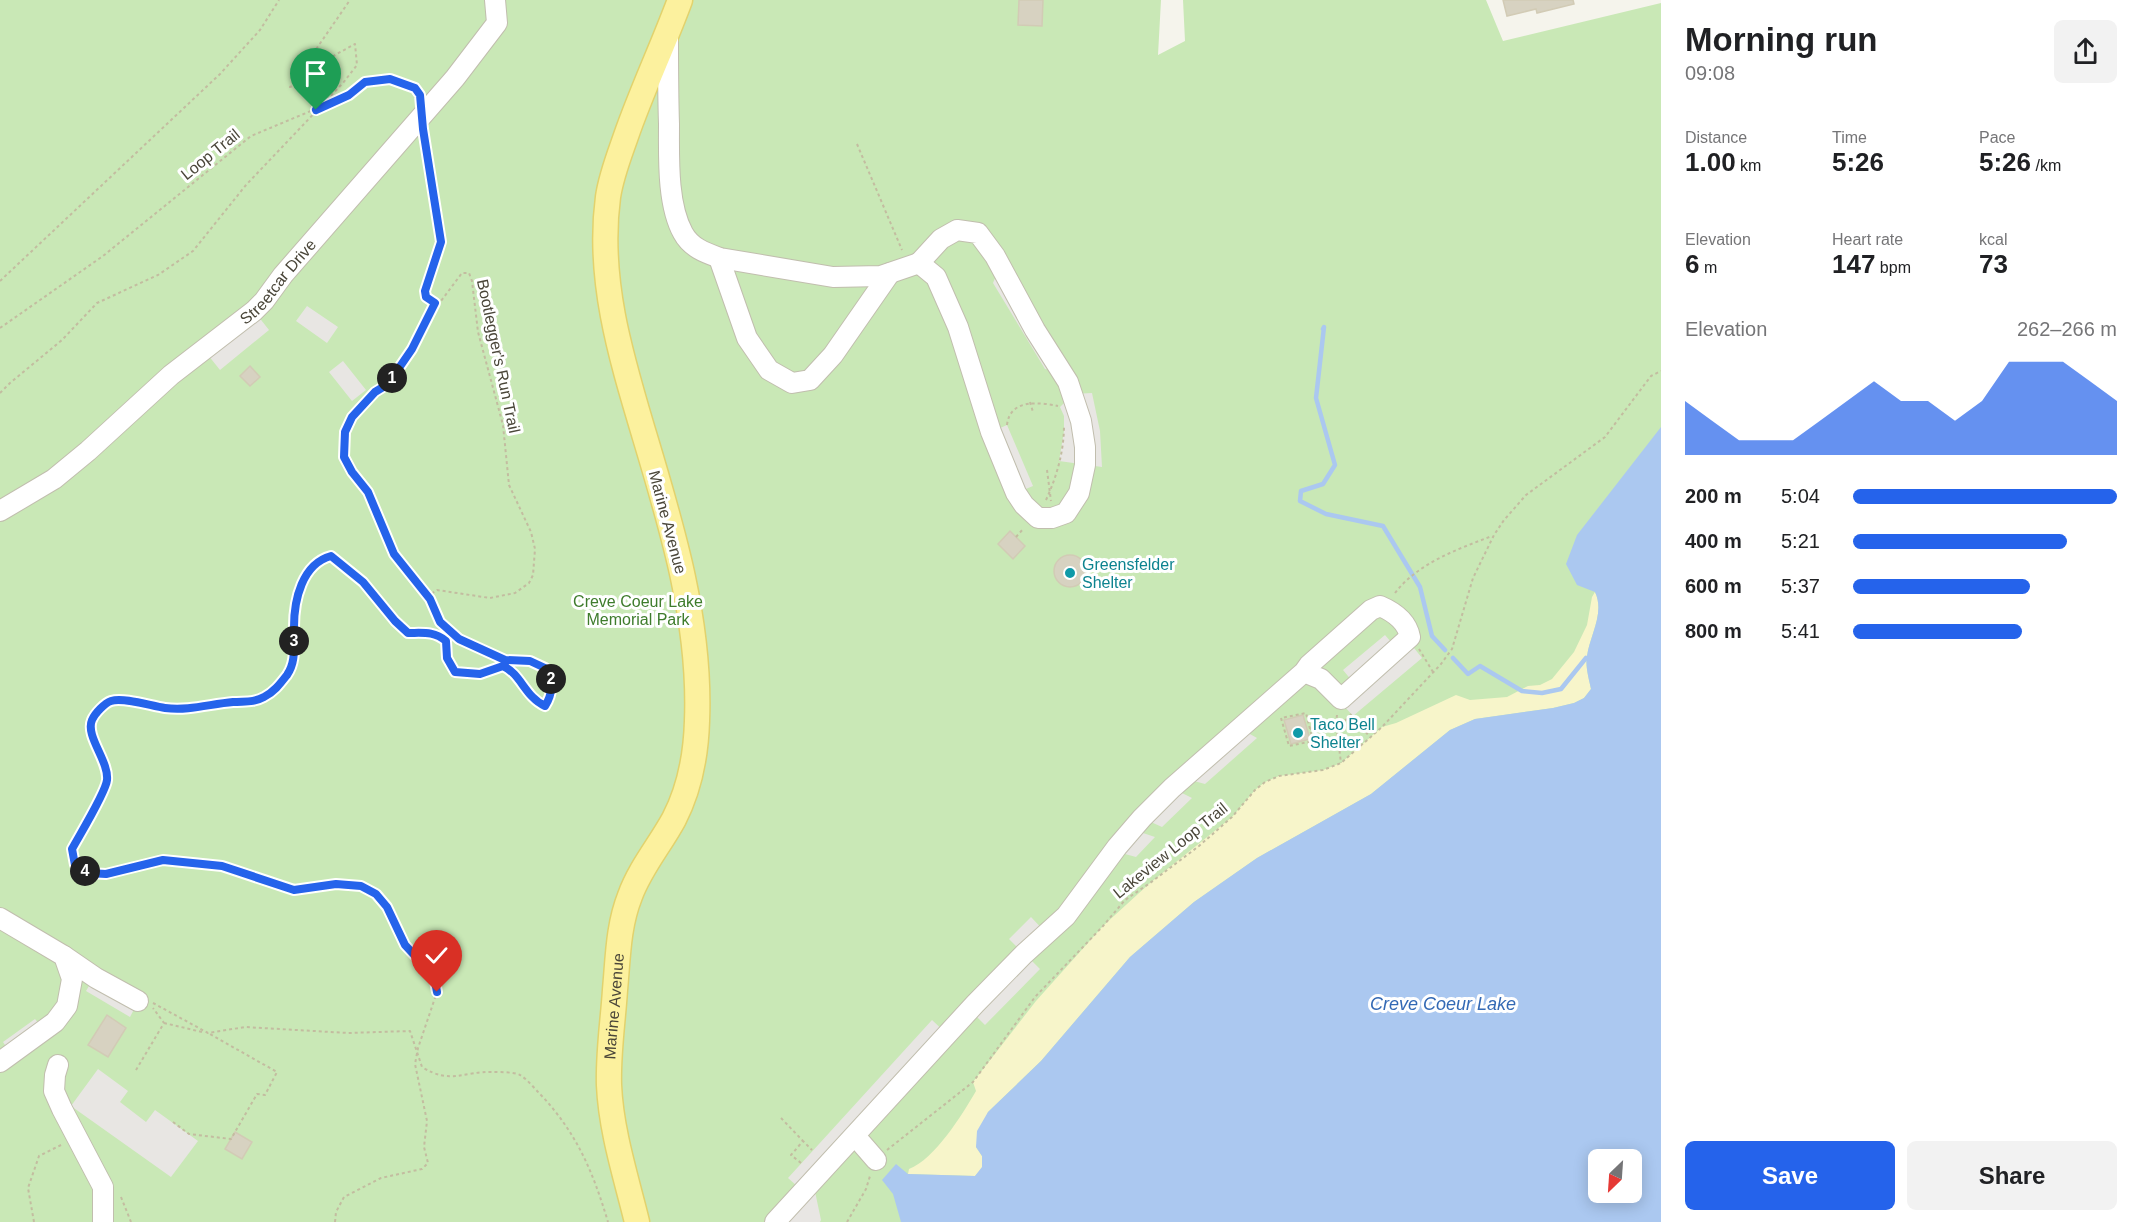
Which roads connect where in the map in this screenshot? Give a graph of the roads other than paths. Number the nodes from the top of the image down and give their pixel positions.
1 (495, 0) edge
2 (680, 0) edge
3 (668, 33) junction
4 (719, 258) junction
5 (914, 265) junction
6 (890, 273) junction
7 (0, 512) edge
8 (1305, 672) junction
9 (0, 918) edge
10 (64, 956) junction
11 (96, 978) junction
12 (71, 989) junction
13 (138, 1001) dead end
14 (0, 1062) edge
15 (58, 1065) dead end
16 (856, 1137) junction
17 (876, 1160) road end
18 (104, 1222) edge
19 (637, 1222) edge
20 (776, 1222) edge

1 - 7 street, Streetcar Drive
2 - 3 main road, Marine Avenue
3 - 4 street
3 - 19 main road, Marine Avenue
4 - 6 street
4 - 6 street
5 - 5 street
5 - 6 street
8 - 8 street
8 - 16 street
9 - 10 street
10 - 11 street
10 - 12 street
11 - 12 street
11 - 13 street
12 - 14 street
15 - 18 street
16 - 17 street
16 - 20 street

